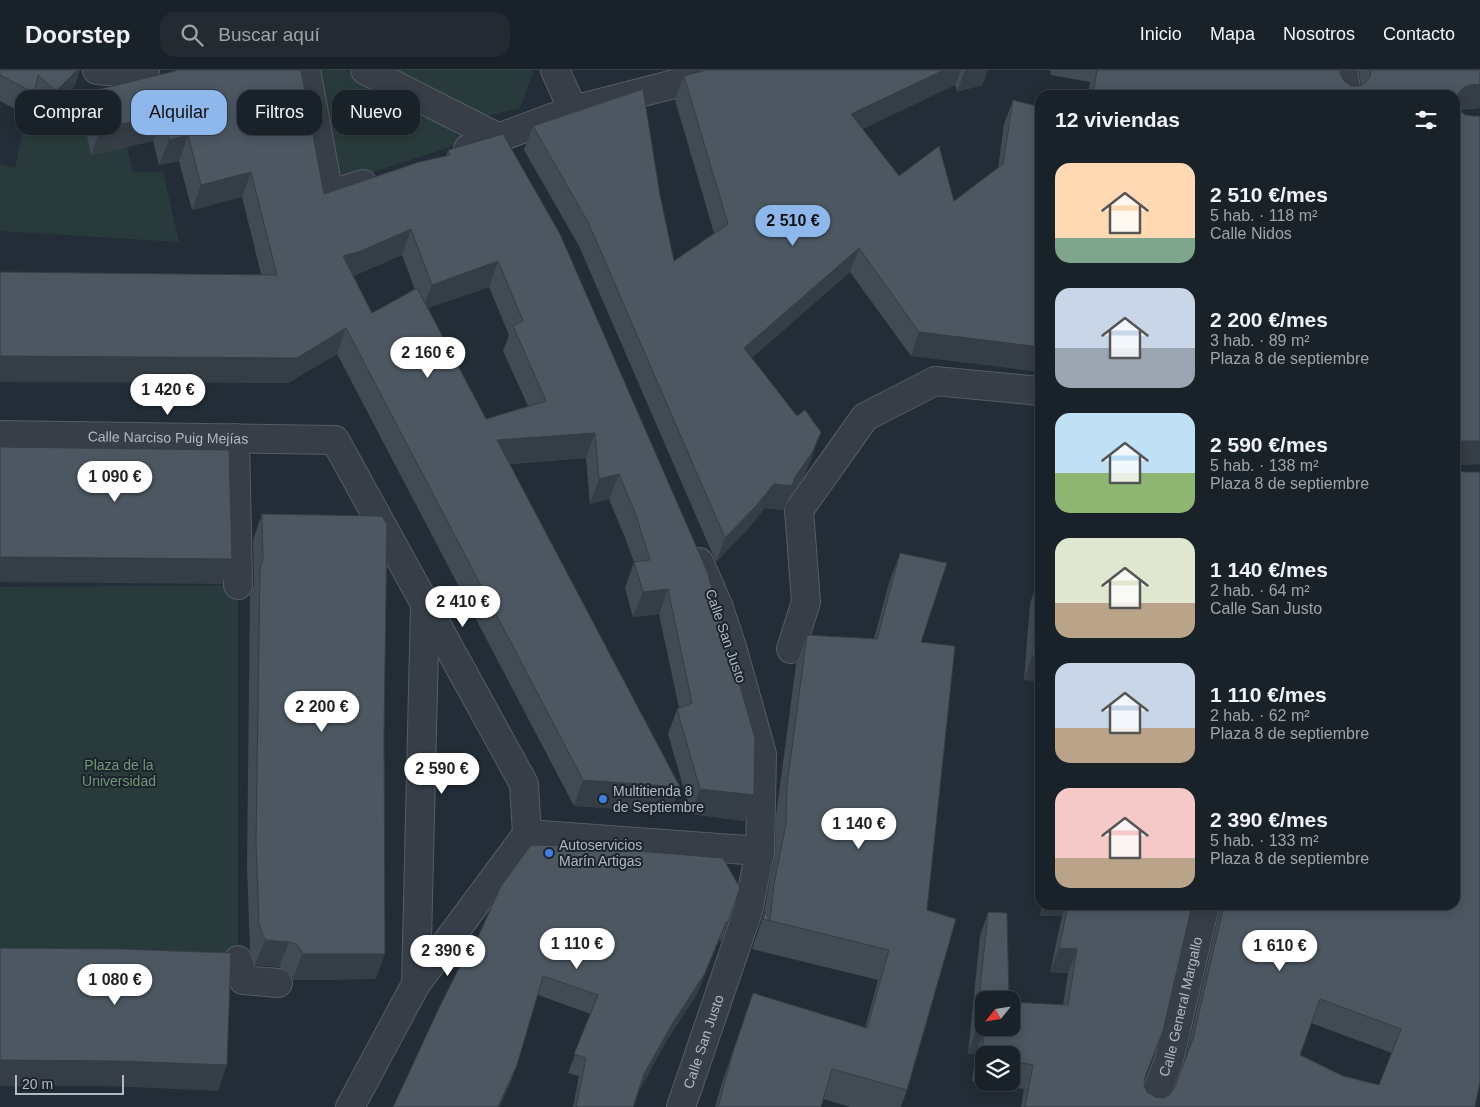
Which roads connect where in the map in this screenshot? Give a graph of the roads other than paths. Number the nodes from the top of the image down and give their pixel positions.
1 (97, 70) edge
2 (144, 70) edge
3 (306, 70) edge
4 (365, 70) edge
5 (555, 70) edge
6 (574, 70) edge
7 (729, 70) edge
8 (1343, 70) edge
9 (1347, 90) edge
10 (573, 110) junction
11 (499, 138) junction
12 (442, 157) edge
13 (513, 163) edge
14 (386, 176) edge
15 (1035, 391) edge
16 (0, 435) edge
17 (235, 438) junction
18 (691, 542) edge
19 (238, 585) dead end
20 (425, 604) junction
21 (791, 649) dead end
22 (527, 834) junction
23 (760, 851) junction
24 (1204, 910) edge
25 (238, 960) dead end
26 (278, 983) dead end
27 (416, 984) junction
28 (350, 1107) edge
29 (681, 1107) edge
30 (1151, 1107) edge

1 - 2 street
3 - 14 street
4 - 11 street
5 - 10 street
6 - 10 street
7 - 10 street
8 - 9 street
10 - 11 street
11 - 12 street
11 - 13 street
15 - 21 street
16 - 17 street, Calle Narciso Puig Mejías
17 - 19 street
17 - 20 street, Calle Narciso Puig Mejías
18 - 23 street, Calle San Justo
20 - 22 street
20 - 27 street
22 - 23 street
22 - 27 street
23 - 29 street, Calle San Justo
24 - 30 street, Calle General Margallo
25 - 26 street
27 - 28 street

